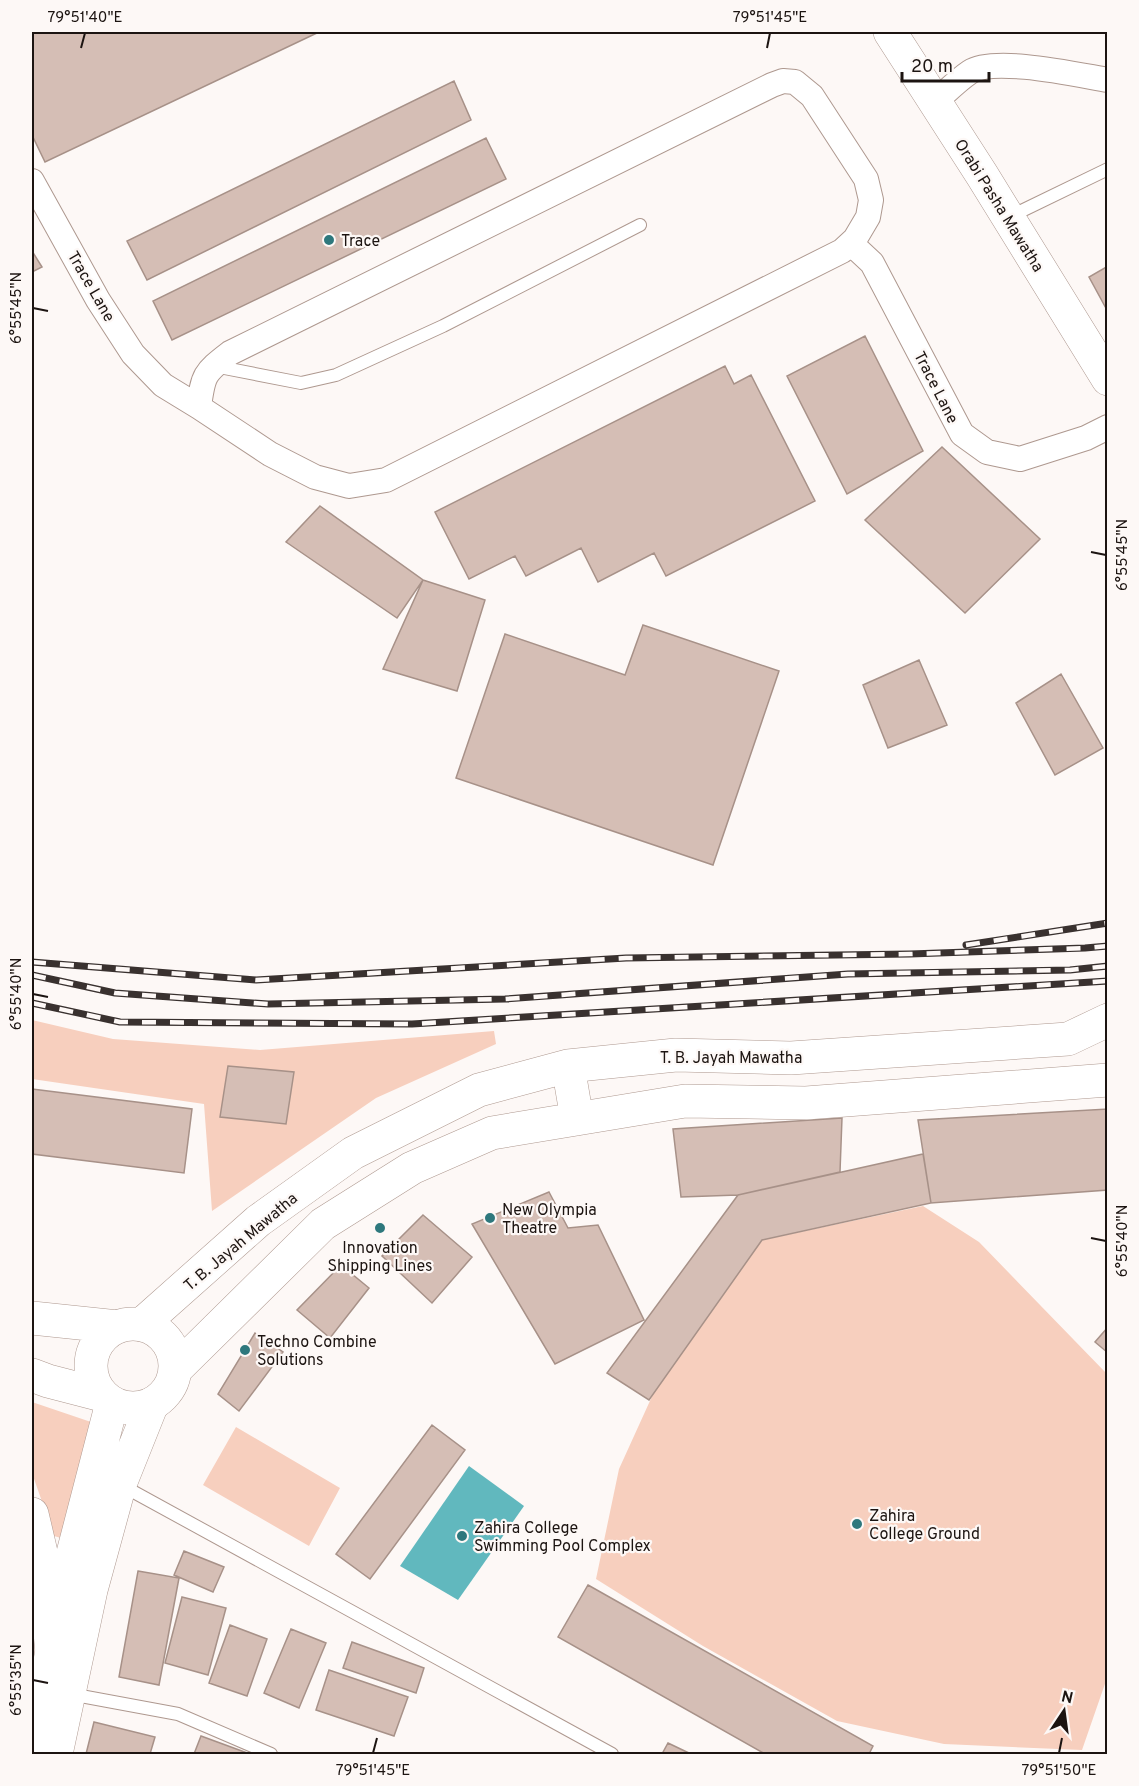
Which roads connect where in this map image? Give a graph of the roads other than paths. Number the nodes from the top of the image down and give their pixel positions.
1 (890, 32) edge
2 (1107, 80) edge
3 (935, 102) junction
4 (1107, 169) edge
5 (32, 181) edge
6 (1008, 217) junction
7 (640, 225) dead end
8 (848, 246) junction
9 (213, 366) junction
10 (1107, 379) edge
11 (199, 407) junction
12 (1107, 427) edge
13 (1107, 1020) edge
14 (568, 1066) junction
15 (1107, 1080) edge
16 (577, 1119) junction
17 (32, 1318) edge
18 (130, 1326) junction
19 (175, 1370) junction
20 (32, 1375) edge
21 (107, 1399) junction
22 (152, 1404) junction
23 (120, 1484) junction
24 (32, 1514) edge
25 (52, 1653) junction
26 (69, 1694) junction
27 (32, 1755) edge
28 (57, 1755) edge
29 (272, 1755) edge
30 (612, 1755) edge

1 - 3 main road, Orabi Pasha Mawatha
2 - 3 street
3 - 6 main road, Orabi Pasha Mawatha
4 - 6 lane
5 - 11 street, Trace Lane
6 - 10 main road, Orabi Pasha Mawatha
7 - 9 lane
8 - 9 street
8 - 11 street, Trace Lane
8 - 12 street, Trace Lane
9 - 11 street
13 - 14 main road, T. B. Jayah Mawatha
14 - 16 main road
14 - 18 main road, T. B. Jayah Mawatha
15 - 16 main road
16 - 19 main road
17 - 18 main road
18 - 19 main road
18 - 21 main road
19 - 22 main road
20 - 21 main road
21 - 22 main road
21 - 25 main road
22 - 23 main road
23 - 26 main road
23 - 30 lane
24 - 25 main road
25 - 27 main road
26 - 28 main road
26 - 29 lane

